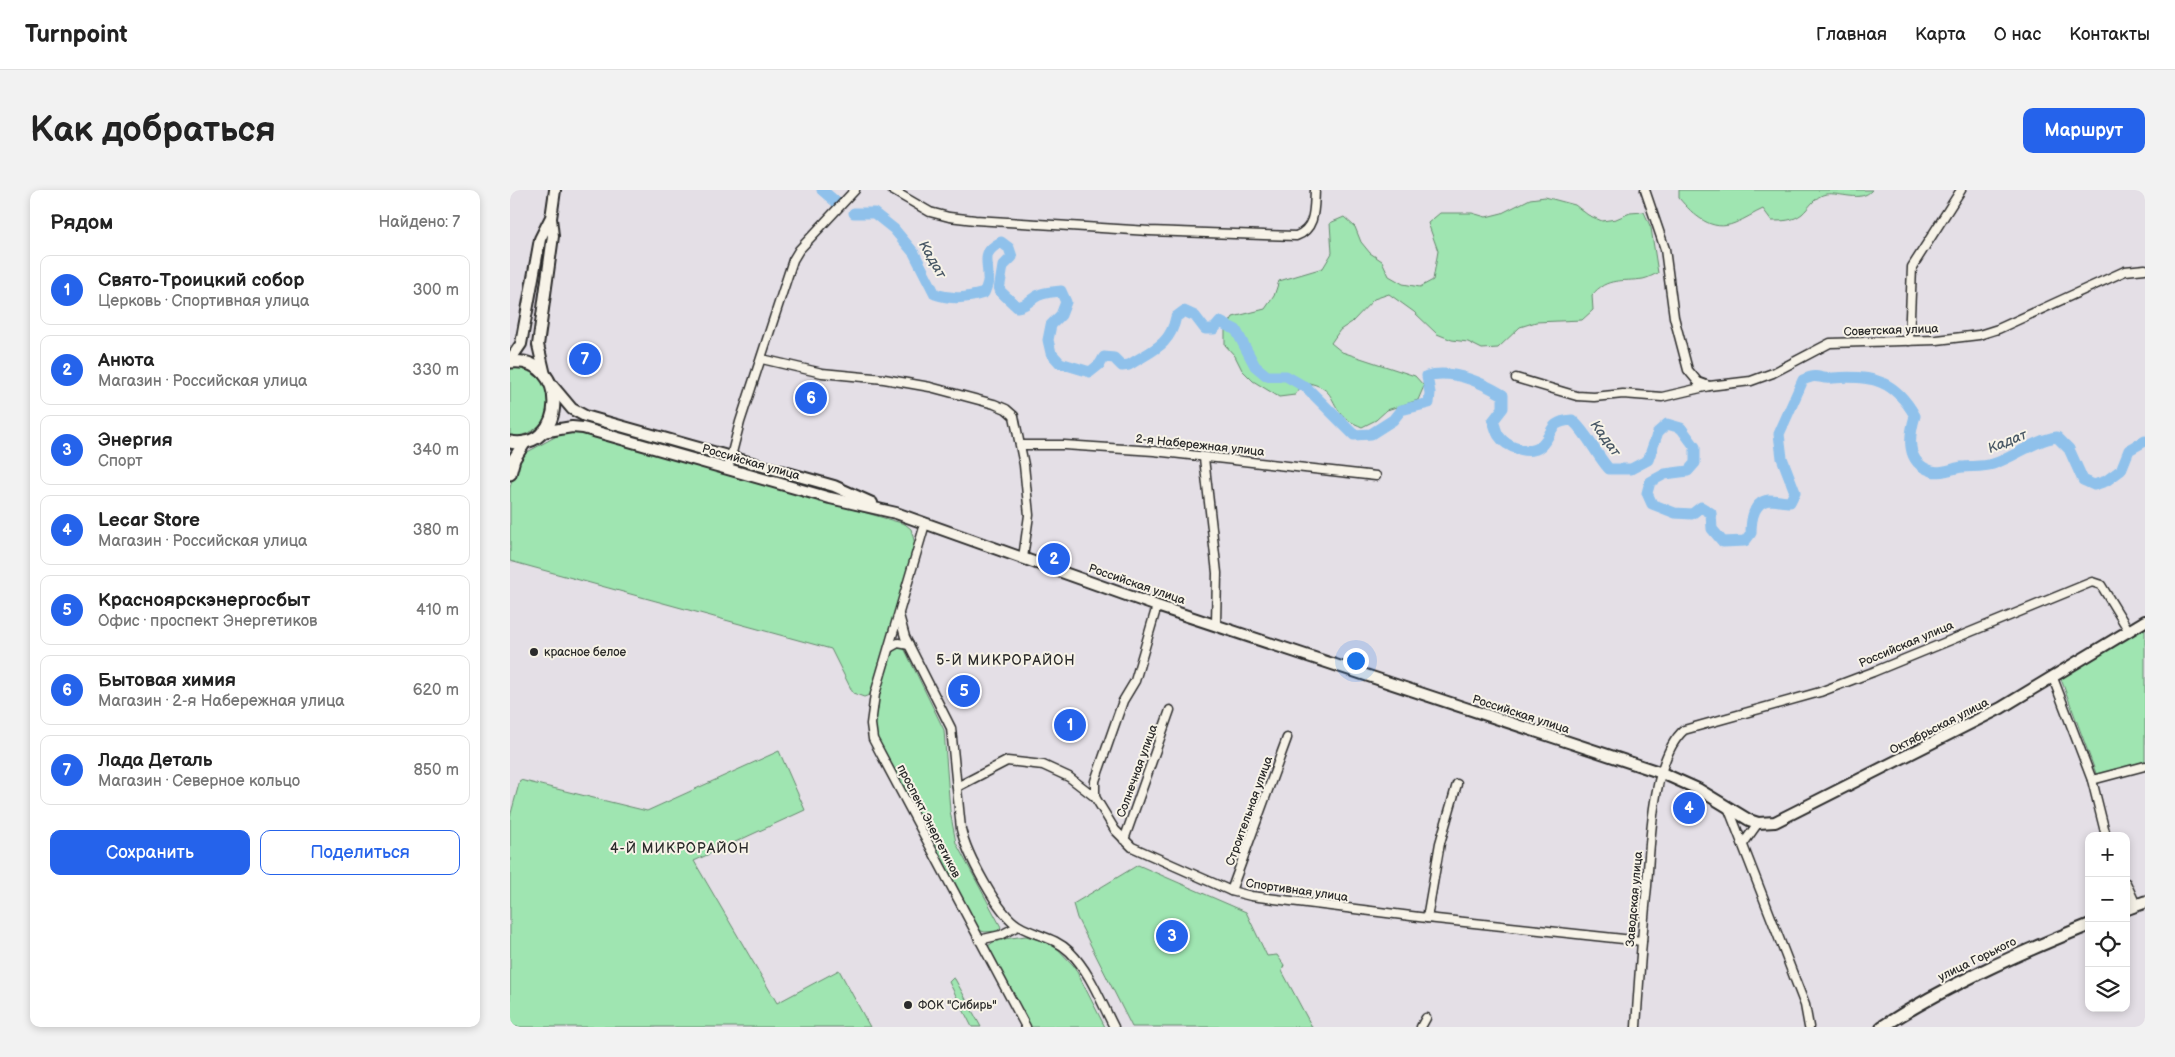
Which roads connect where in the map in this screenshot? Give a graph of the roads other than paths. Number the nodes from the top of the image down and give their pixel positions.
1 (555, 190) edge
2 (855, 190) edge
3 (892, 190) edge
4 (1314, 190) edge
5 (1645, 190) edge
6 (1961, 190) edge
7 (551, 218) junction
8 (2145, 269) edge
9 (1909, 341) junction
10 (762, 359) junction
11 (510, 361) edge
12 (1516, 378) dead end
13 (548, 380) junction
14 (1709, 386) junction
15 (542, 432) junction
16 (510, 442) edge
17 (525, 442) junction
18 (1021, 445) junction
19 (731, 456) junction
20 (1204, 458) junction
21 (728, 468) junction
22 (510, 474) edge
23 (1376, 476) dead end
24 (896, 513) junction
25 (925, 524) junction
26 (1023, 558) junction
27 (1158, 606) junction
28 (899, 615) junction
29 (2145, 621) edge
30 (1216, 624) junction
31 (2129, 631) junction
32 (909, 645) junction
33 (889, 648) junction
34 (2053, 678) junction
35 (1170, 710) dead end
36 (1287, 738) dead end
37 (2145, 766) edge
38 (1662, 773) junction
39 (2092, 780) junction
40 (1457, 784) dead end
41 (957, 787) junction
42 (1095, 797) junction
43 (1728, 807) junction
44 (1758, 823) junction
45 (2105, 832) edge
46 (1124, 840) junction
47 (1743, 844) junction
48 (1231, 891) junction
49 (2130, 892) edge
50 (2136, 905) edge
51 (1427, 918) junction
52 (1018, 926) junction
53 (2085, 927) edge
54 (979, 940) junction
55 (1642, 941) junction
56 (1426, 1018) dead end
57 (1026, 1027) edge
58 (1114, 1027) edge
59 (1421, 1027) edge
60 (1636, 1027) edge
61 (1809, 1027) edge
62 (1882, 1027) edge

1 - 7 street
2 - 10 street
3 - 4 street
5 - 14 street
6 - 9 street
7 - 11 street
7 - 13 street
8 - 9 street, Советская улица
9 - 14 street, Советская улица
10 - 18 street
10 - 19 street
11 - 13 main road
12 - 14 street, Советская улица
13 - 15 main road
13 - 19 street
15 - 17 main road
15 - 21 street, Российская улица
16 - 17 main road
17 - 22 main road
18 - 20 street, 2-я Набережная улица
18 - 26 street
19 - 21 street
19 - 24 street
20 - 23 street, 2-я Набережная улица
20 - 30 street
21 - 24 street, Российская улица
24 - 25 street, Российская улица
25 - 26 street, Российская улица
25 - 28 street, проспект Энергетиков
26 - 27 street, Российская улица
27 - 30 street, Российская улица
27 - 42 street
28 - 32 street, проспект Энергетиков
28 - 33 street, проспект Энергетиков
29 - 31 street, Октябрьская улица
30 - 38 street, Российская улица
31 - 34 street, Октябрьская улица
31 - 38 street, Российская улица
32 - 33 street
32 - 41 street, проспект Энергетиков
33 - 54 street, проспект Энергетиков
34 - 39 street
34 - 44 street, Октябрьская улица
35 - 46 street, Солнечная улица
36 - 48 street, Строительная улица
37 - 39 street
38 - 43 street, Российская улица
38 - 55 street, Заводская улица
39 - 45 street
40 - 51 street
41 - 42 street
41 - 52 street, проспект Энергетиков
42 - 46 street, Спортивная улица
43 - 44 street, Российская улица
43 - 47 street
44 - 47 street
46 - 48 street, Спортивная улица
47 - 61 street
48 - 51 street, Спортивная улица
49 - 50 street
51 - 55 street, Спортивная улица
52 - 54 street
52 - 58 street, проспект Энергетиков
53 - 62 main road, улица Горького
54 - 57 street, проспект Энергетиков
55 - 60 street, Заводская улица
56 - 59 street

